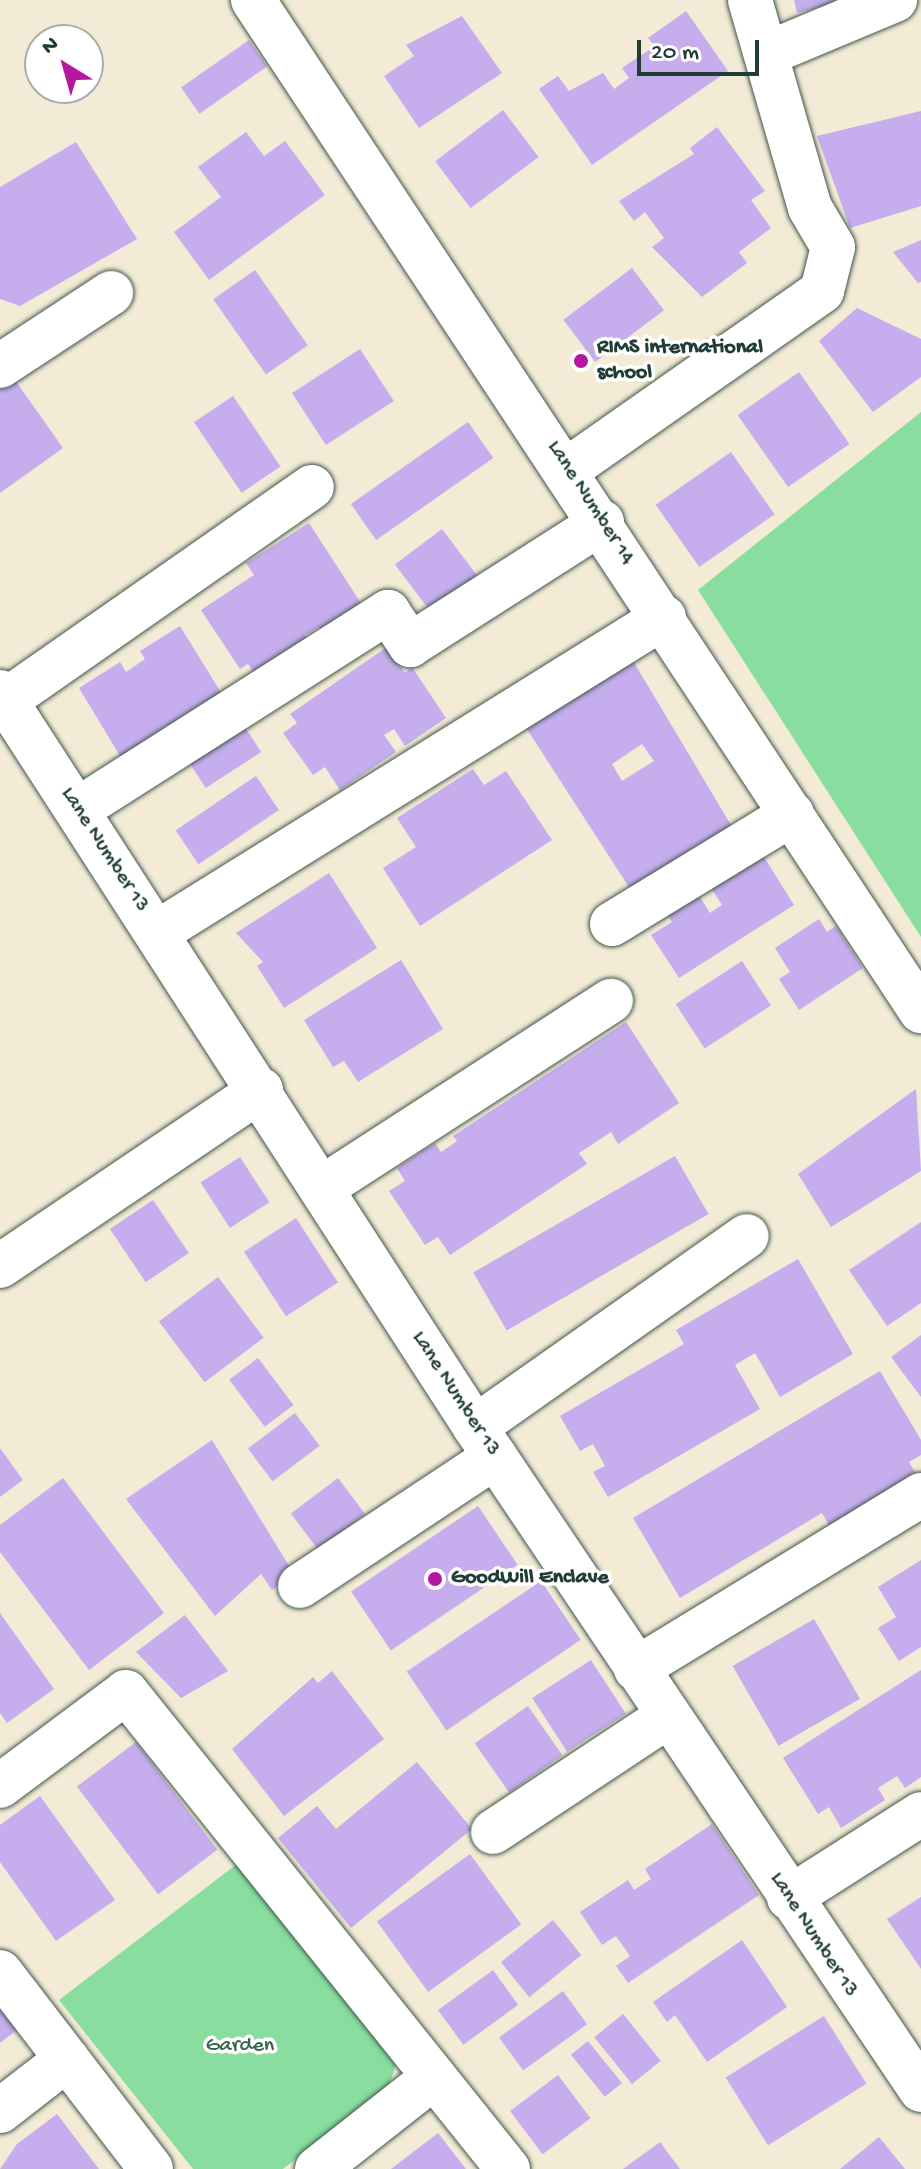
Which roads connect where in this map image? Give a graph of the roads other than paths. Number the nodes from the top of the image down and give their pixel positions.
1 (253, 0) edge
2 (750, 0) edge
3 (895, 0) edge
4 (766, 54) junction
5 (111, 293) dead end
6 (0, 366) edge
7 (568, 469) junction
8 (312, 487) dead end
9 (602, 522) junction
10 (664, 617) junction
11 (3, 696) edge
12 (77, 810) junction
13 (792, 814) junction
14 (612, 924) dead end
15 (158, 932) junction
16 (611, 1001) dead end
17 (921, 1011) edge
18 (261, 1090) junction
19 (323, 1187) junction
20 (747, 1236) dead end
21 (5, 1251) edge
22 (485, 1442) junction
23 (921, 1495) edge
24 (300, 1586) dead end
25 (636, 1669) junction
26 (668, 1716) junction
27 (0, 1786) edge
28 (921, 1814) edge
29 (493, 1832) dead end
30 (789, 1898) junction
31 (0, 1972) edge
32 (67, 2059) junction
33 (434, 2077) junction
34 (921, 2090) edge
35 (0, 2111) edge
36 (151, 2169) edge
37 (317, 2169) edge
38 (508, 2169) edge

1 - 7 street, Lane Number 14
2 - 4 street
3 - 4 street
4 - 7 street
5 - 6 street
7 - 9 street, Lane Number 14
8 - 11 street
9 - 10 street, Lane Number 14
9 - 12 street
10 - 13 street, Lane Number 14
10 - 15 street
11 - 12 street, Lane Number 13
12 - 15 street, Lane Number 13
13 - 14 street
13 - 17 street, Lane Number 14
15 - 18 street, Lane Number 13
16 - 19 street
18 - 19 street, Lane Number 13
18 - 21 street
19 - 22 street, Lane Number 13
20 - 22 street
22 - 24 street
22 - 25 street, Lane Number 13
23 - 25 street
25 - 26 street, Lane Number 13
26 - 29 street
26 - 30 street, Lane Number 13
27 - 33 street
28 - 30 street
30 - 34 street, Lane Number 13
31 - 32 street
32 - 35 street
32 - 36 street
33 - 37 street
33 - 38 street

